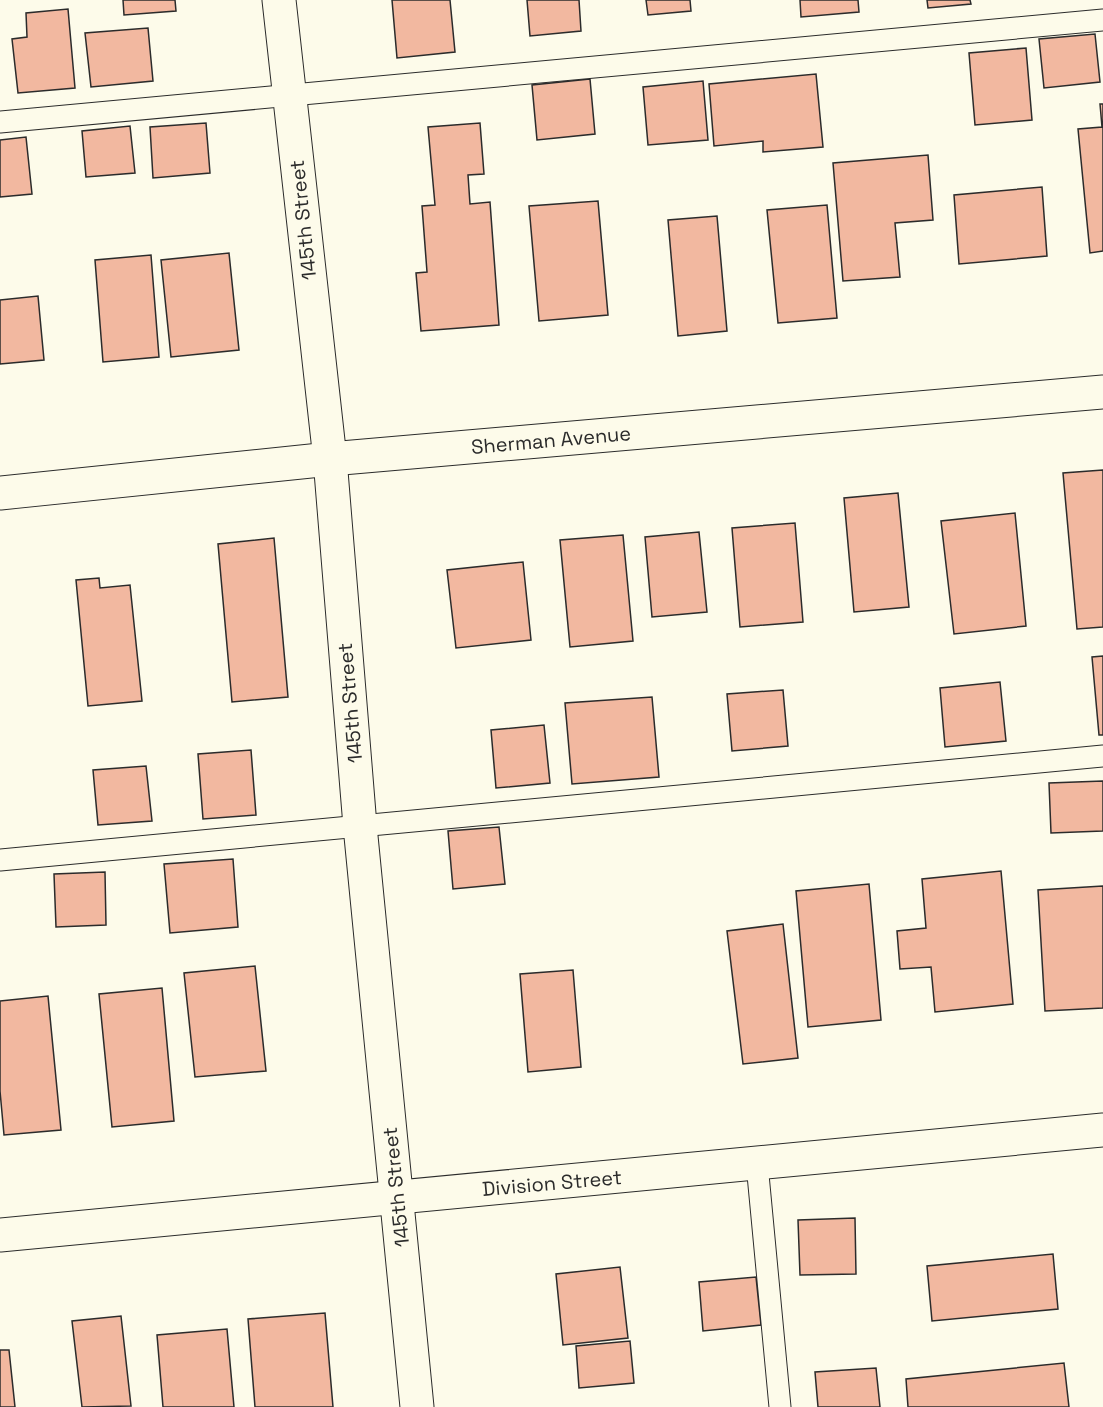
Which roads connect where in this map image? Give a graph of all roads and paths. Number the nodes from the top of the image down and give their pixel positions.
1 (279, 0) edge
2 (1103, 20) edge
3 (289, 93) junction
4 (0, 122) edge
5 (1103, 392) edge
6 (330, 459) junction
7 (0, 493) edge
8 (1103, 756) edge
9 (360, 826) junction
10 (0, 860) edge
11 (1103, 1130) edge
12 (757, 1164) junction
13 (397, 1197) junction
14 (0, 1235) edge
15 (417, 1407) edge
16 (780, 1407) edge

1 - 3 street, 145th Street
2 - 3 lane
3 - 4 lane
3 - 6 street, 145th Street
5 - 6 street, Sherman Avenue
6 - 7 street, Sherman Avenue
6 - 9 street, 145th Street
8 - 9 lane
9 - 10 lane
9 - 13 street, 145th Street
11 - 12 street, Division Street
12 - 13 street, Division Street
12 - 16 lane
13 - 14 street, Division Street
13 - 15 street, 145th Street

